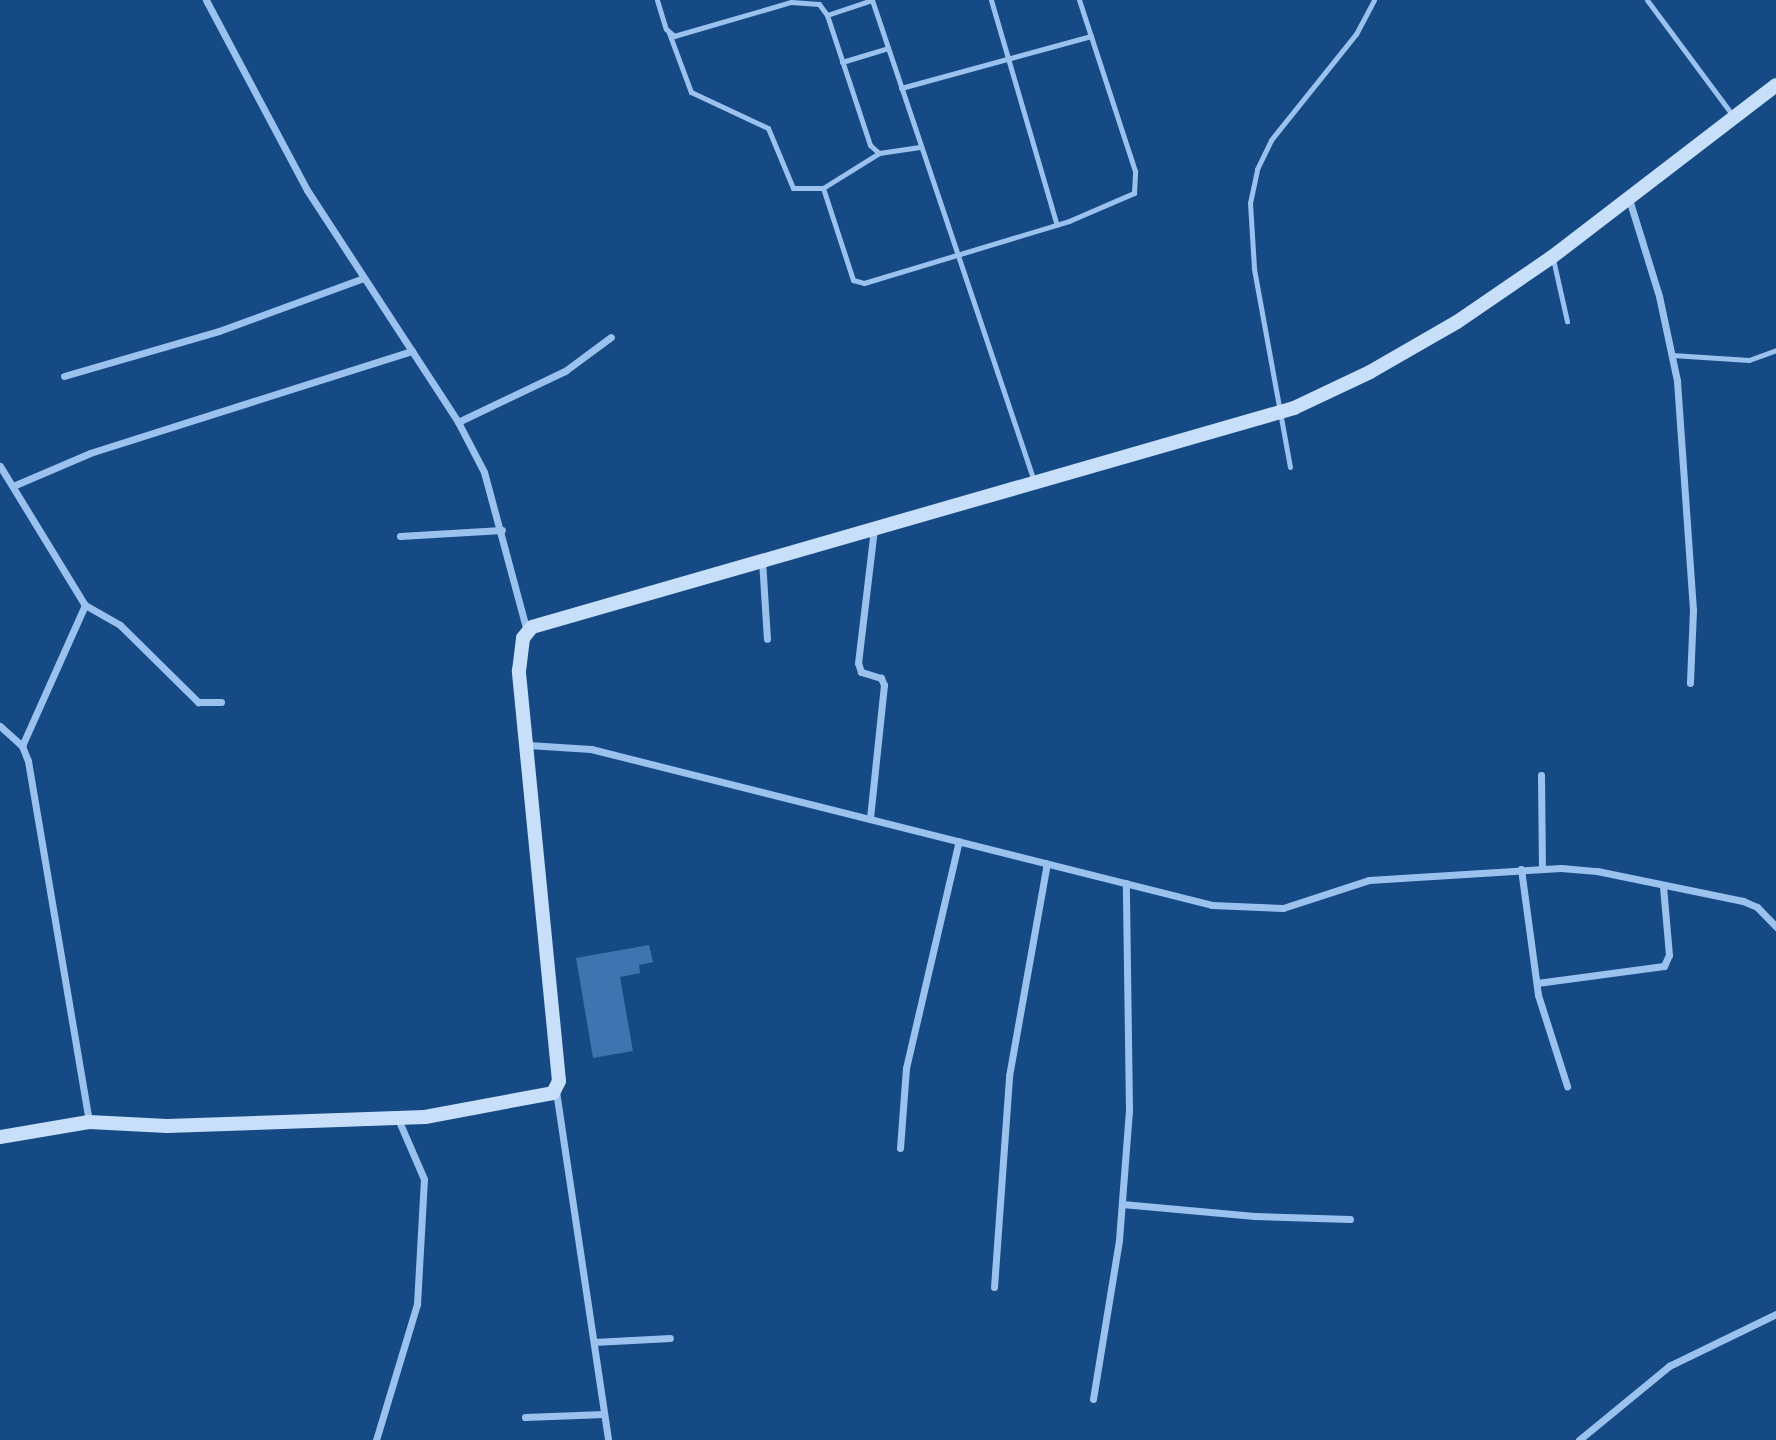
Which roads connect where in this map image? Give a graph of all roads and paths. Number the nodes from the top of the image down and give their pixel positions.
1 (206, 0) edge
2 (657, 0) edge
3 (872, 0) edge
4 (991, 0) edge
5 (1079, 0) edge
6 (1374, 0) edge
7 (1647, 0) edge
8 (812, 1) edge
9 (827, 15) junction
10 (669, 33) junction
11 (1091, 36) junction
12 (888, 48) junction
13 (1009, 58) junction
14 (842, 62) junction
15 (1776, 85) edge
16 (901, 88) junction
17 (1734, 116) junction
18 (920, 147) junction
19 (879, 153) junction
20 (823, 188) junction
21 (1629, 198) junction
22 (1057, 225) junction
23 (1552, 257) junction
24 (958, 258) junction
25 (364, 278) junction
26 (1567, 321) dead end
27 (611, 337) dead end
28 (412, 351) junction
29 (1776, 351) edge
30 (1672, 355) junction
31 (64, 376) dead end
32 (1280, 412) junction
33 (458, 422) junction
34 (0, 466) edge
35 (1290, 467) dead end
36 (1034, 481) junction
37 (13, 486) junction
38 (874, 528) junction
39 (502, 530) junction
40 (400, 536) dead end
41 (762, 559) junction
42 (85, 605) junction
43 (527, 632) junction
44 (767, 639) dead end
45 (1690, 683) dead end
46 (221, 702) dead end
47 (0, 726) edge
48 (528, 745) junction
49 (22, 746) junction
50 (1541, 775) dead end
51 (870, 818) junction
52 (959, 841) junction
53 (1046, 863) junction
54 (1542, 868) junction
55 (1521, 869) junction
56 (1126, 883) junction
57 (1663, 886) junction
58 (1776, 927) edge
59 (1536, 983) junction
60 (1567, 1086) dead end
61 (556, 1091) junction
62 (398, 1118) junction
63 (89, 1122) junction
64 (0, 1137) edge
65 (900, 1148) dead end
66 (1122, 1204) junction
67 (1350, 1219) dead end
68 (994, 1287) dead end
69 (1776, 1314) edge
70 (670, 1338) dead end
71 (594, 1342) junction
72 (1093, 1399) dead end
73 (604, 1414) junction
74 (525, 1417) dead end
75 (376, 1440) edge
76 (608, 1440) edge
77 (1579, 1440) edge

1 - 25 street
2 - 10 lane
3 - 9 lane
3 - 12 lane
4 - 13 lane
5 - 11 lane
6 - 32 lane
7 - 17 lane
8 - 9 lane
8 - 10 lane
9 - 14 lane
10 - 20 lane
11 - 13 lane
11 - 22 lane
12 - 14 lane
12 - 16 lane
13 - 16 lane
13 - 22 lane
14 - 19 lane
15 - 17 main road
16 - 18 lane
17 - 21 main road
18 - 19 lane
18 - 24 lane
19 - 20 lane
20 - 24 lane
21 - 23 main road
21 - 30 street
22 - 24 lane
23 - 26 lane
23 - 32 main road
24 - 36 lane
25 - 28 street
25 - 31 street
27 - 33 street
28 - 33 street
28 - 37 street
29 - 30 lane
30 - 45 street
32 - 35 lane
32 - 36 main road
33 - 39 street
34 - 37 street
36 - 38 main road
37 - 42 street
38 - 41 main road
38 - 51 street
39 - 40 street
39 - 43 street
41 - 43 main road
41 - 44 street
42 - 46 street
42 - 49 street
43 - 48 main road
47 - 49 street
48 - 51 street
48 - 61 main road
49 - 63 street
50 - 54 street
51 - 52 street
52 - 53 street
52 - 65 street
53 - 56 street
53 - 68 street
54 - 55 street
54 - 57 street
55 - 56 street
55 - 59 street
56 - 66 street
57 - 58 street
57 - 59 street
59 - 60 street
61 - 62 main road
61 - 71 street
62 - 63 main road
62 - 75 street
63 - 64 main road
66 - 67 street
66 - 72 street
69 - 77 street
70 - 71 street
71 - 73 street
73 - 74 street
73 - 76 street

